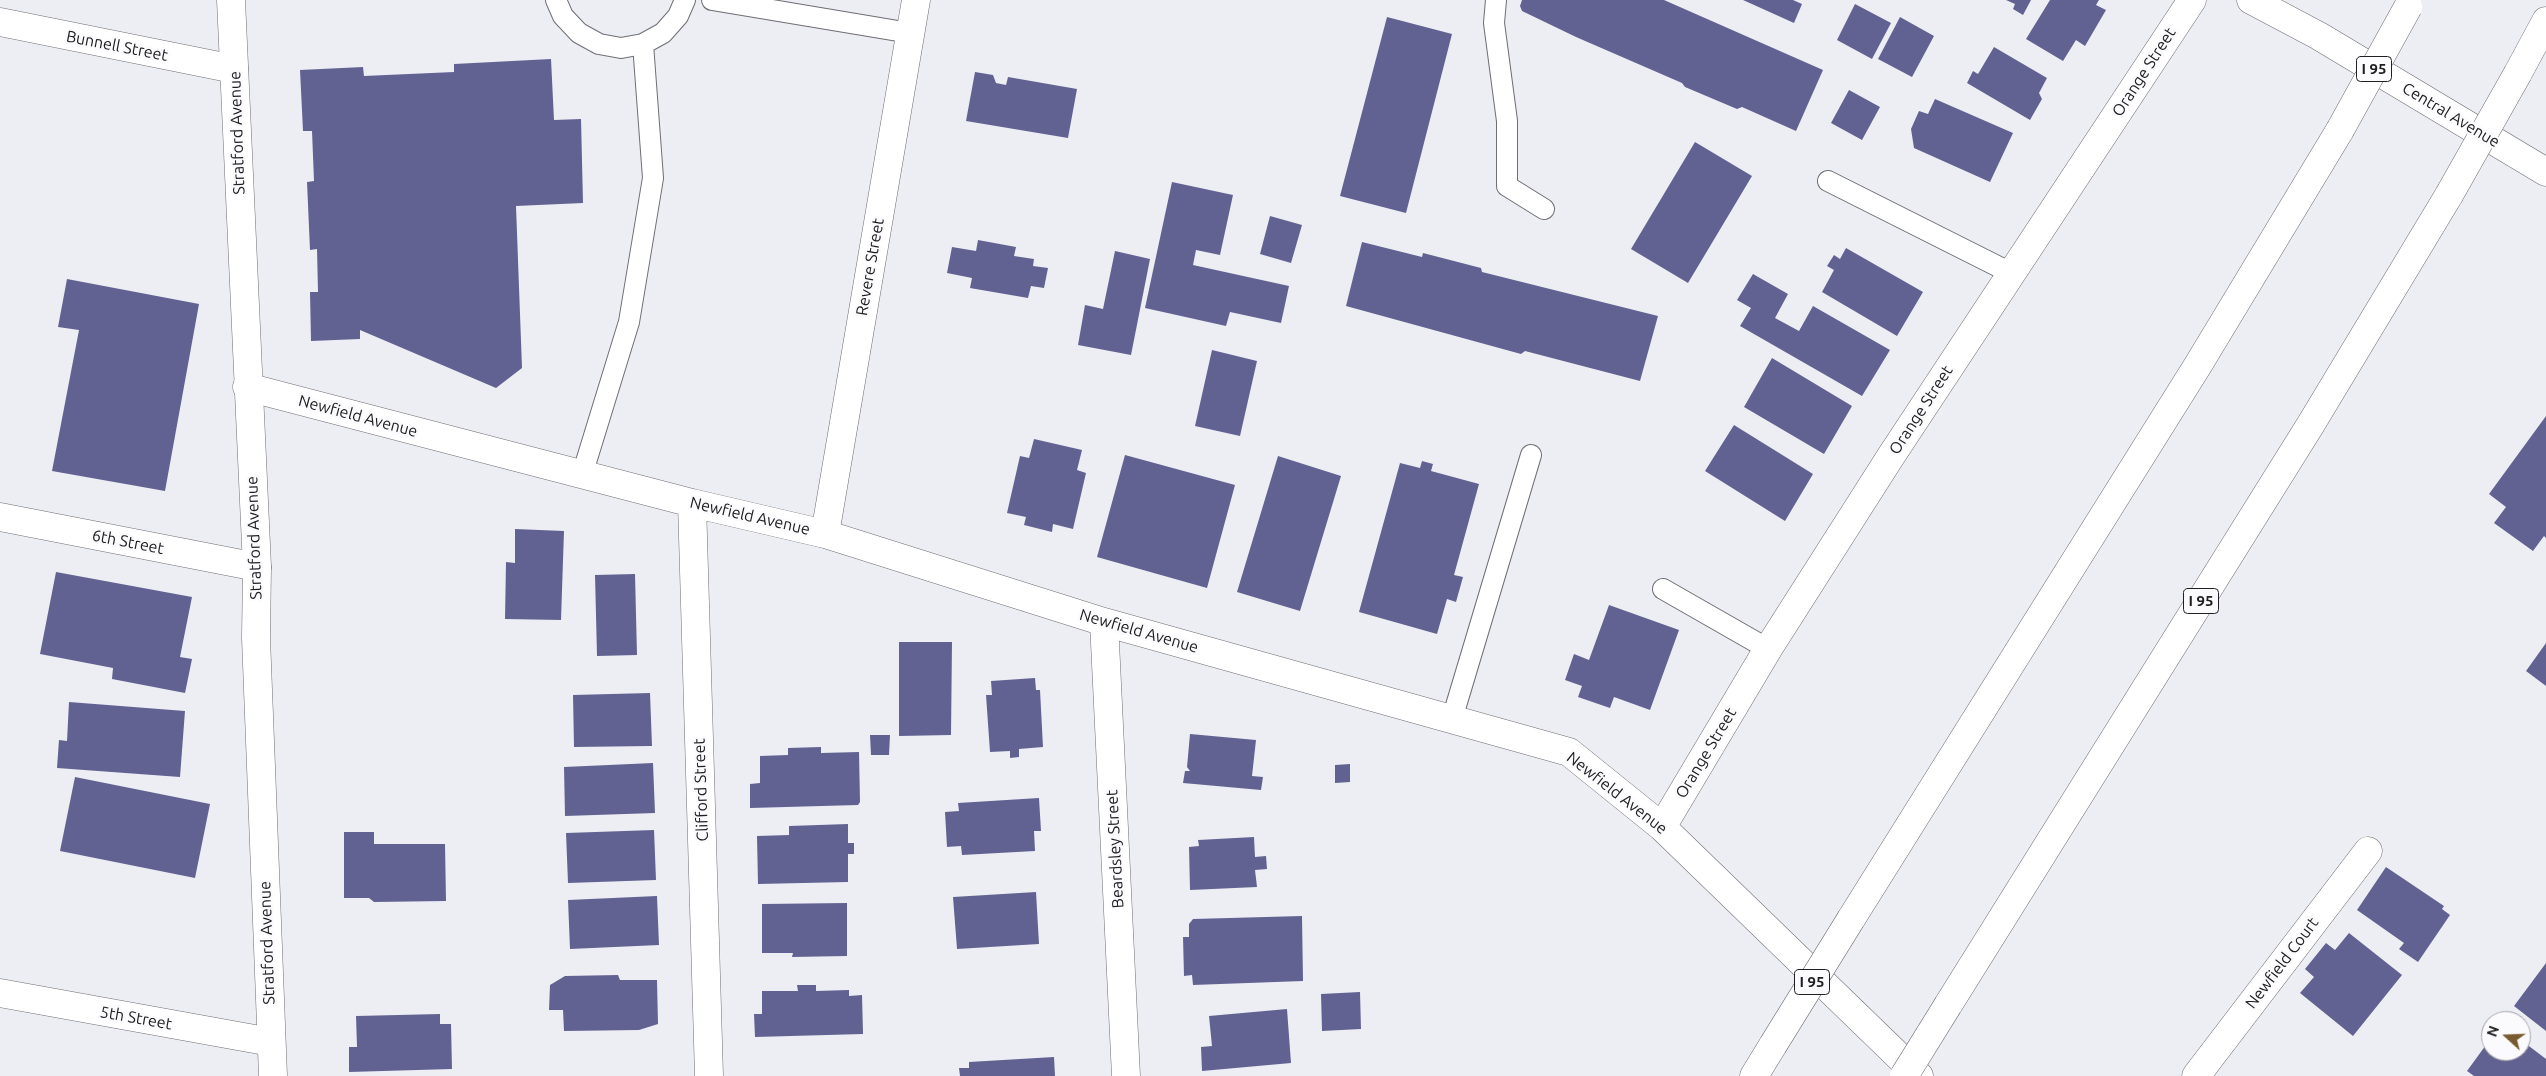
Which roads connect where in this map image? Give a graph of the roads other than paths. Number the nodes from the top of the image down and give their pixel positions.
1 (231, 0) edge
2 (556, 0) edge
3 (685, 0) edge
4 (712, 0) edge
5 (916, 0) edge
6 (1496, 0) edge
7 (2192, 0) edge
8 (2251, 0) edge
9 (2410, 4) edge
10 (2546, 21) edge
11 (0, 22) edge
12 (910, 33) junction
13 (644, 44) junction
14 (234, 69) junction
15 (2546, 172) edge
16 (1828, 181) dead end
17 (1544, 208) dead end
18 (2011, 273) junction
19 (247, 387) junction
20 (1531, 455) dead end
21 (582, 475) junction
22 (692, 503) junction
23 (0, 517) edge
24 (825, 534) junction
25 (257, 567) junction
26 (1662, 589) dead end
27 (1104, 622) junction
28 (1768, 649) junction
29 (1452, 719) junction
30 (1662, 827) junction
31 (2368, 851) dead end
32 (0, 994) edge
33 (271, 1042) junction
34 (273, 1076) edge
35 (709, 1076) edge
36 (1126, 1076) edge
37 (1754, 1076) edge
38 (1904, 1076) edge
39 (1920, 1076) edge
40 (2196, 1076) edge

1 - 14 main road, Stratford Avenue
2 - 13 lane
3 - 13 lane
4 - 12 lane
5 - 12 main road, Revere Street
6 - 17 lane
7 - 18 main road, Orange Street
8 - 15 main road, Central Avenue
9 - 37 main road, I 95, bridge
10 - 38 main road, I 95, bridge
11 - 14 main road, Bunnell Street
12 - 24 main road, Revere Street
13 - 21 lane
14 - 19 main road, Stratford Avenue
16 - 18 lane
18 - 28 main road, Orange Street
19 - 21 main road, Newfield Avenue
19 - 25 main road, Stratford Avenue
20 - 29 lane
21 - 22 main road, Newfield Avenue
22 - 24 main road, Newfield Avenue
22 - 35 main road, Clifford Street
23 - 25 main road, 6th Street
24 - 27 main road, Newfield Avenue
25 - 33 main road, Stratford Avenue
26 - 28 lane
27 - 29 main road, Newfield Avenue
27 - 36 main road, Beardsley Street
28 - 30 main road, Orange Street
29 - 30 main road, Newfield Avenue
30 - 39 main road, Newfield Avenue
31 - 40 main road, Newfield Court
32 - 33 main road, 5th Street
33 - 34 main road, Stratford Avenue

